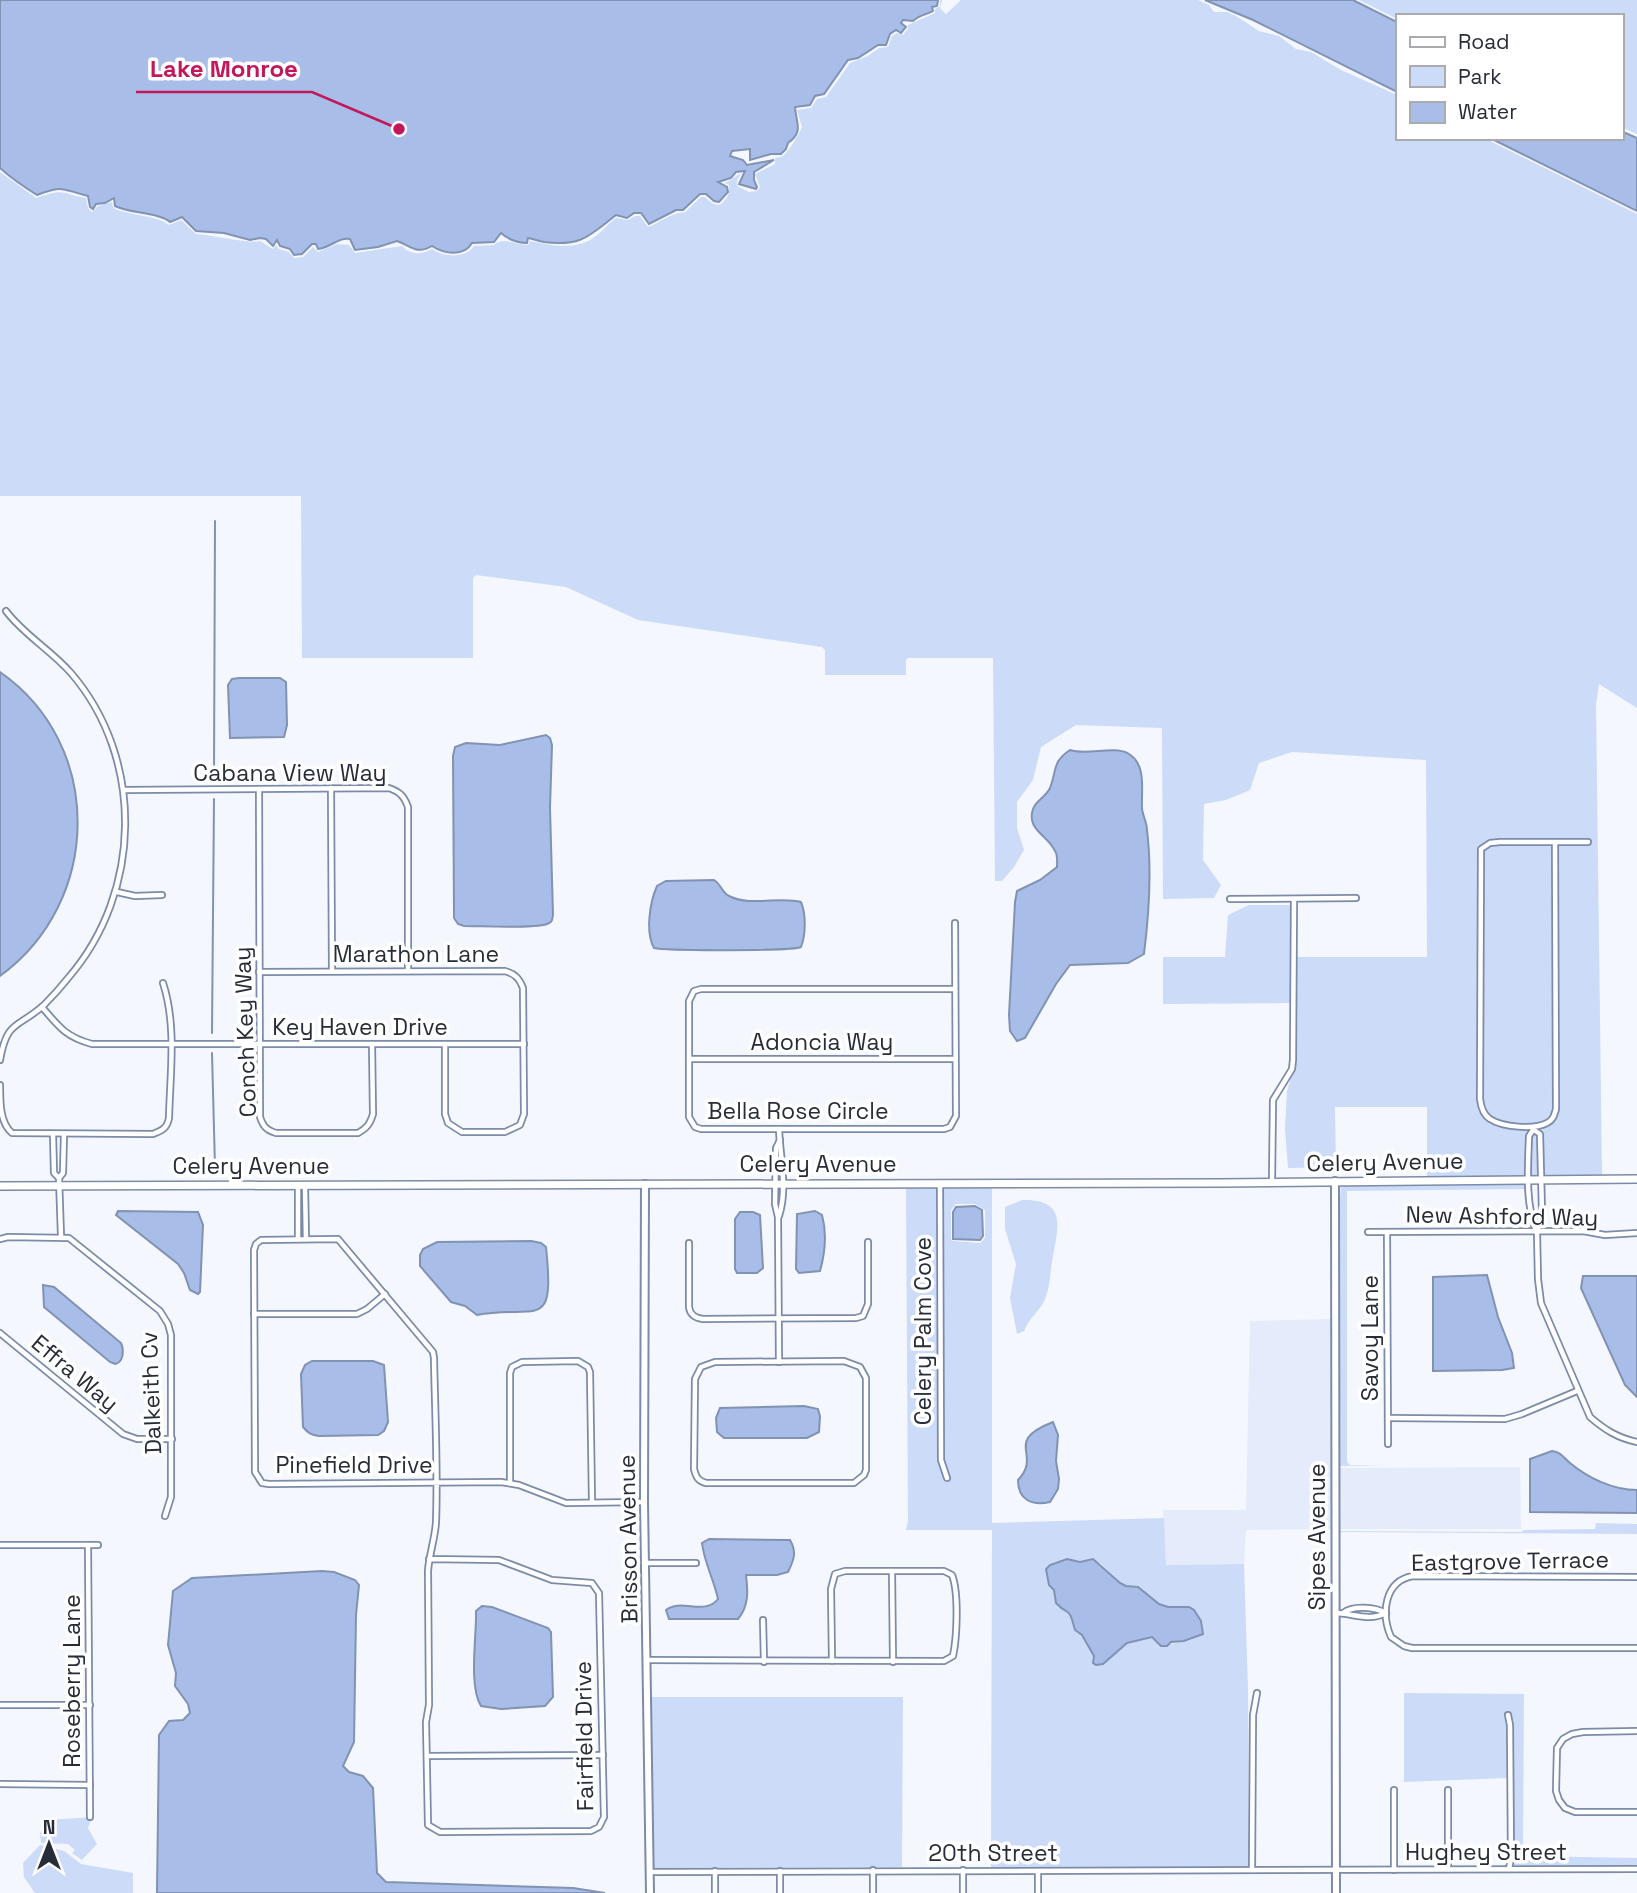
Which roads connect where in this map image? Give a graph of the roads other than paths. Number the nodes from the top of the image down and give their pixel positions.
1 (6, 611) dead end
2 (331, 788) junction
3 (259, 789) junction
4 (125, 790) junction
5 (1555, 842) junction
6 (1588, 842) dead end
7 (117, 892) junction
8 (162, 895) dead end
9 (1356, 898) dead end
10 (1230, 899) dead end
11 (1294, 899) junction
12 (955, 923) dead end
13 (332, 971) junction
14 (408, 971) junction
15 (259, 972) junction
16 (163, 983) dead end
17 (955, 989) junction
18 (42, 1007) junction
19 (372, 1044) junction
20 (445, 1044) junction
21 (524, 1044) junction
22 (171, 1045) junction
23 (260, 1045) junction
24 (689, 1059) junction
25 (956, 1059) junction
26 (0, 1060) edge
27 (0, 1085) edge
28 (1534, 1128) junction
29 (779, 1129) junction
30 (53, 1134) junction
31 (64, 1134) junction
32 (1529, 1150) junction
33 (1541, 1150) junction
34 (1637, 1179) edge
35 (1528, 1180) junction
36 (1542, 1180) junction
37 (1335, 1181) junction
38 (59, 1182) junction
39 (1272, 1182) junction
40 (779, 1183) junction
41 (940, 1183) junction
42 (645, 1184) junction
43 (0, 1186) edge
44 (301, 1186) junction
45 (1368, 1232) dead end
46 (1387, 1232) junction
47 (1537, 1232) junction
48 (1637, 1233) edge
49 (61, 1236) junction
50 (0, 1239) edge
51 (298, 1239) junction
52 (306, 1239) junction
53 (868, 1242) dead end
54 (689, 1243) dead end
55 (385, 1294) junction
56 (254, 1314) junction
57 (779, 1319) junction
58 (0, 1333) edge
59 (779, 1362) junction
60 (1577, 1391) junction
61 (1388, 1418) junction
62 (172, 1439) junction
63 (1637, 1442) edge
64 (1388, 1444) dead end
65 (947, 1478) dead end
66 (510, 1482) junction
67 (435, 1483) junction
68 (592, 1502) junction
69 (644, 1502) junction
70 (165, 1516) dead end
71 (0, 1545) edge
72 (88, 1545) junction
73 (98, 1545) dead end
74 (429, 1559) junction
75 (645, 1563) junction
76 (695, 1563) dead end
77 (892, 1571) junction
78 (1637, 1577) edge
79 (1360, 1609) junction
80 (1386, 1612) junction
81 (1335, 1613) junction
82 (1343, 1613) junction
83 (1360, 1617) junction
84 (763, 1620) dead end
85 (1637, 1648) edge
86 (647, 1660) junction
87 (832, 1661) junction
88 (764, 1662) junction
89 (893, 1662) junction
90 (1257, 1693) dead end
91 (0, 1704) edge
92 (90, 1705) junction
93 (1508, 1715) dead end
94 (1637, 1731) edge
95 (603, 1755) junction
96 (427, 1756) junction
97 (0, 1784) edge
98 (90, 1786) junction
99 (1394, 1790) dead end
100 (1448, 1790) dead end
101 (1637, 1812) edge
102 (90, 1817) dead end
103 (1448, 1869) junction
104 (1509, 1869) junction
105 (1637, 1869) edge
106 (873, 1870) junction
107 (963, 1870) junction
108 (1252, 1870) junction
109 (1335, 1870) junction
110 (1394, 1870) junction
111 (715, 1871) junction
112 (780, 1871) junction
113 (1038, 1871) junction
114 (650, 1872) junction
115 (650, 1893) edge
116 (715, 1893) edge
117 (780, 1893) edge
118 (873, 1893) edge
119 (963, 1893) edge
120 (1038, 1893) edge
121 (1336, 1893) edge

1 - 4 street
2 - 3 street, Cabana View Way
2 - 13 street
2 - 14 street, Cabana View Way
3 - 4 street, Cabana View Way
3 - 15 street, Conch Key Way
4 - 7 street
5 - 6 street
5 - 28 street
5 - 28 street
7 - 8 street
7 - 18 street
9 - 11 street
10 - 11 street
11 - 39 street
12 - 17 street, Bella Rose Circle
13 - 14 street, Marathon Lane
13 - 15 street, Marathon Lane
14 - 21 street, Marathon Lane
15 - 23 street, Conch Key Way
16 - 22 street
17 - 24 street, Bella Rose Circle
17 - 25 street, Bella Rose Circle
18 - 22 street, Key Haven Drive
18 - 26 street
19 - 20 street, Key Haven Drive
19 - 23 street, Key Haven Drive
19 - 23 street, Conch Key Way
20 - 21 street, Key Haven Drive
20 - 21 street, Marathon Lane
22 - 23 street, Key Haven Drive
22 - 31 street
24 - 25 street, Adoncia Way
24 - 29 street, Bella Rose Circle
25 - 29 street, Bella Rose Circle
27 - 30 street
28 - 32 street
28 - 33 street
29 - 40 street
30 - 31 street
30 - 38 street
31 - 38 street
32 - 33 street
32 - 35 street
33 - 36 street
34 - 36 main road, Celery Avenue
35 - 36 main road, Celery Avenue
35 - 37 main road, Celery Avenue
35 - 47 street
36 - 47 street
37 - 39 main road, Celery Avenue
37 - 81 street, Sipes Avenue
38 - 43 main road, Celery Avenue
38 - 44 main road, Celery Avenue
38 - 49 street
39 - 41 main road, Celery Avenue
40 - 41 main road, Celery Avenue
40 - 42 main road, Celery Avenue
40 - 57 street
41 - 65 street, Celery Palm Cove
42 - 44 main road, Celery Avenue
42 - 69 street, Brisson Avenue
44 - 51 street
44 - 52 street
45 - 46 street, New Ashford Way
46 - 47 street, New Ashford Way
46 - 61 street, Savoy Lane
47 - 48 street, New Ashford Way
47 - 60 street
49 - 50 street
49 - 62 street, Dalkeith Cv
51 - 52 street, Fairfield Drive
51 - 56 street, Pinefield Drive
52 - 55 street, Fairfield Drive
53 - 57 street
54 - 57 street
55 - 56 street
55 - 67 street, Fairfield Drive
56 - 67 street, Pinefield Drive
57 - 59 street
58 - 62 street, Effra Way
59 - 59 street
60 - 61 street
60 - 63 street
61 - 64 street, Savoy Lane
62 - 70 street, Dalkeith Cv
66 - 67 street, Pinefield Drive
66 - 68 street, Pinefield Drive
66 - 68 street
67 - 74 street, Fairfield Drive
68 - 69 street, Pinefield Drive
69 - 75 street, Brisson Avenue
71 - 72 street
72 - 73 street
72 - 92 street, Roseberry Lane
74 - 95 street, Fairfield Drive
74 - 96 street, Fairfield Drive
75 - 76 street
75 - 86 street, Brisson Avenue
77 - 87 street
77 - 89 street
77 - 89 street
78 - 80 street, Eastgrove Terrace
79 - 80 street
79 - 82 street
79 - 83 street
80 - 83 street
80 - 85 street
81 - 82 street
81 - 109 street, Sipes Avenue
82 - 83 street
84 - 88 street
86 - 88 street
86 - 114 street, Brisson Avenue
87 - 88 street
87 - 89 street
90 - 108 street
91 - 92 street
92 - 98 street, Roseberry Lane
93 - 104 street
94 - 101 street
95 - 96 street
95 - 96 street, Fairfield Drive
97 - 98 street
98 - 102 street, Roseberry Lane
99 - 110 street
100 - 103 street
103 - 104 street, Hughey Street
103 - 110 street, Hughey Street
104 - 105 street, Hughey Street
106 - 107 street, 20th Street
106 - 112 street, 20th Street
106 - 118 street
107 - 113 street, 20th Street
107 - 119 street
108 - 109 street, 20th Street
108 - 113 street, 20th Street
109 - 110 street, Hughey Street
109 - 121 street, Sipes Avenue
111 - 112 street, 20th Street
111 - 114 street, 20th Street
111 - 116 street
112 - 117 street
113 - 120 street
114 - 115 street, Brisson Avenue

